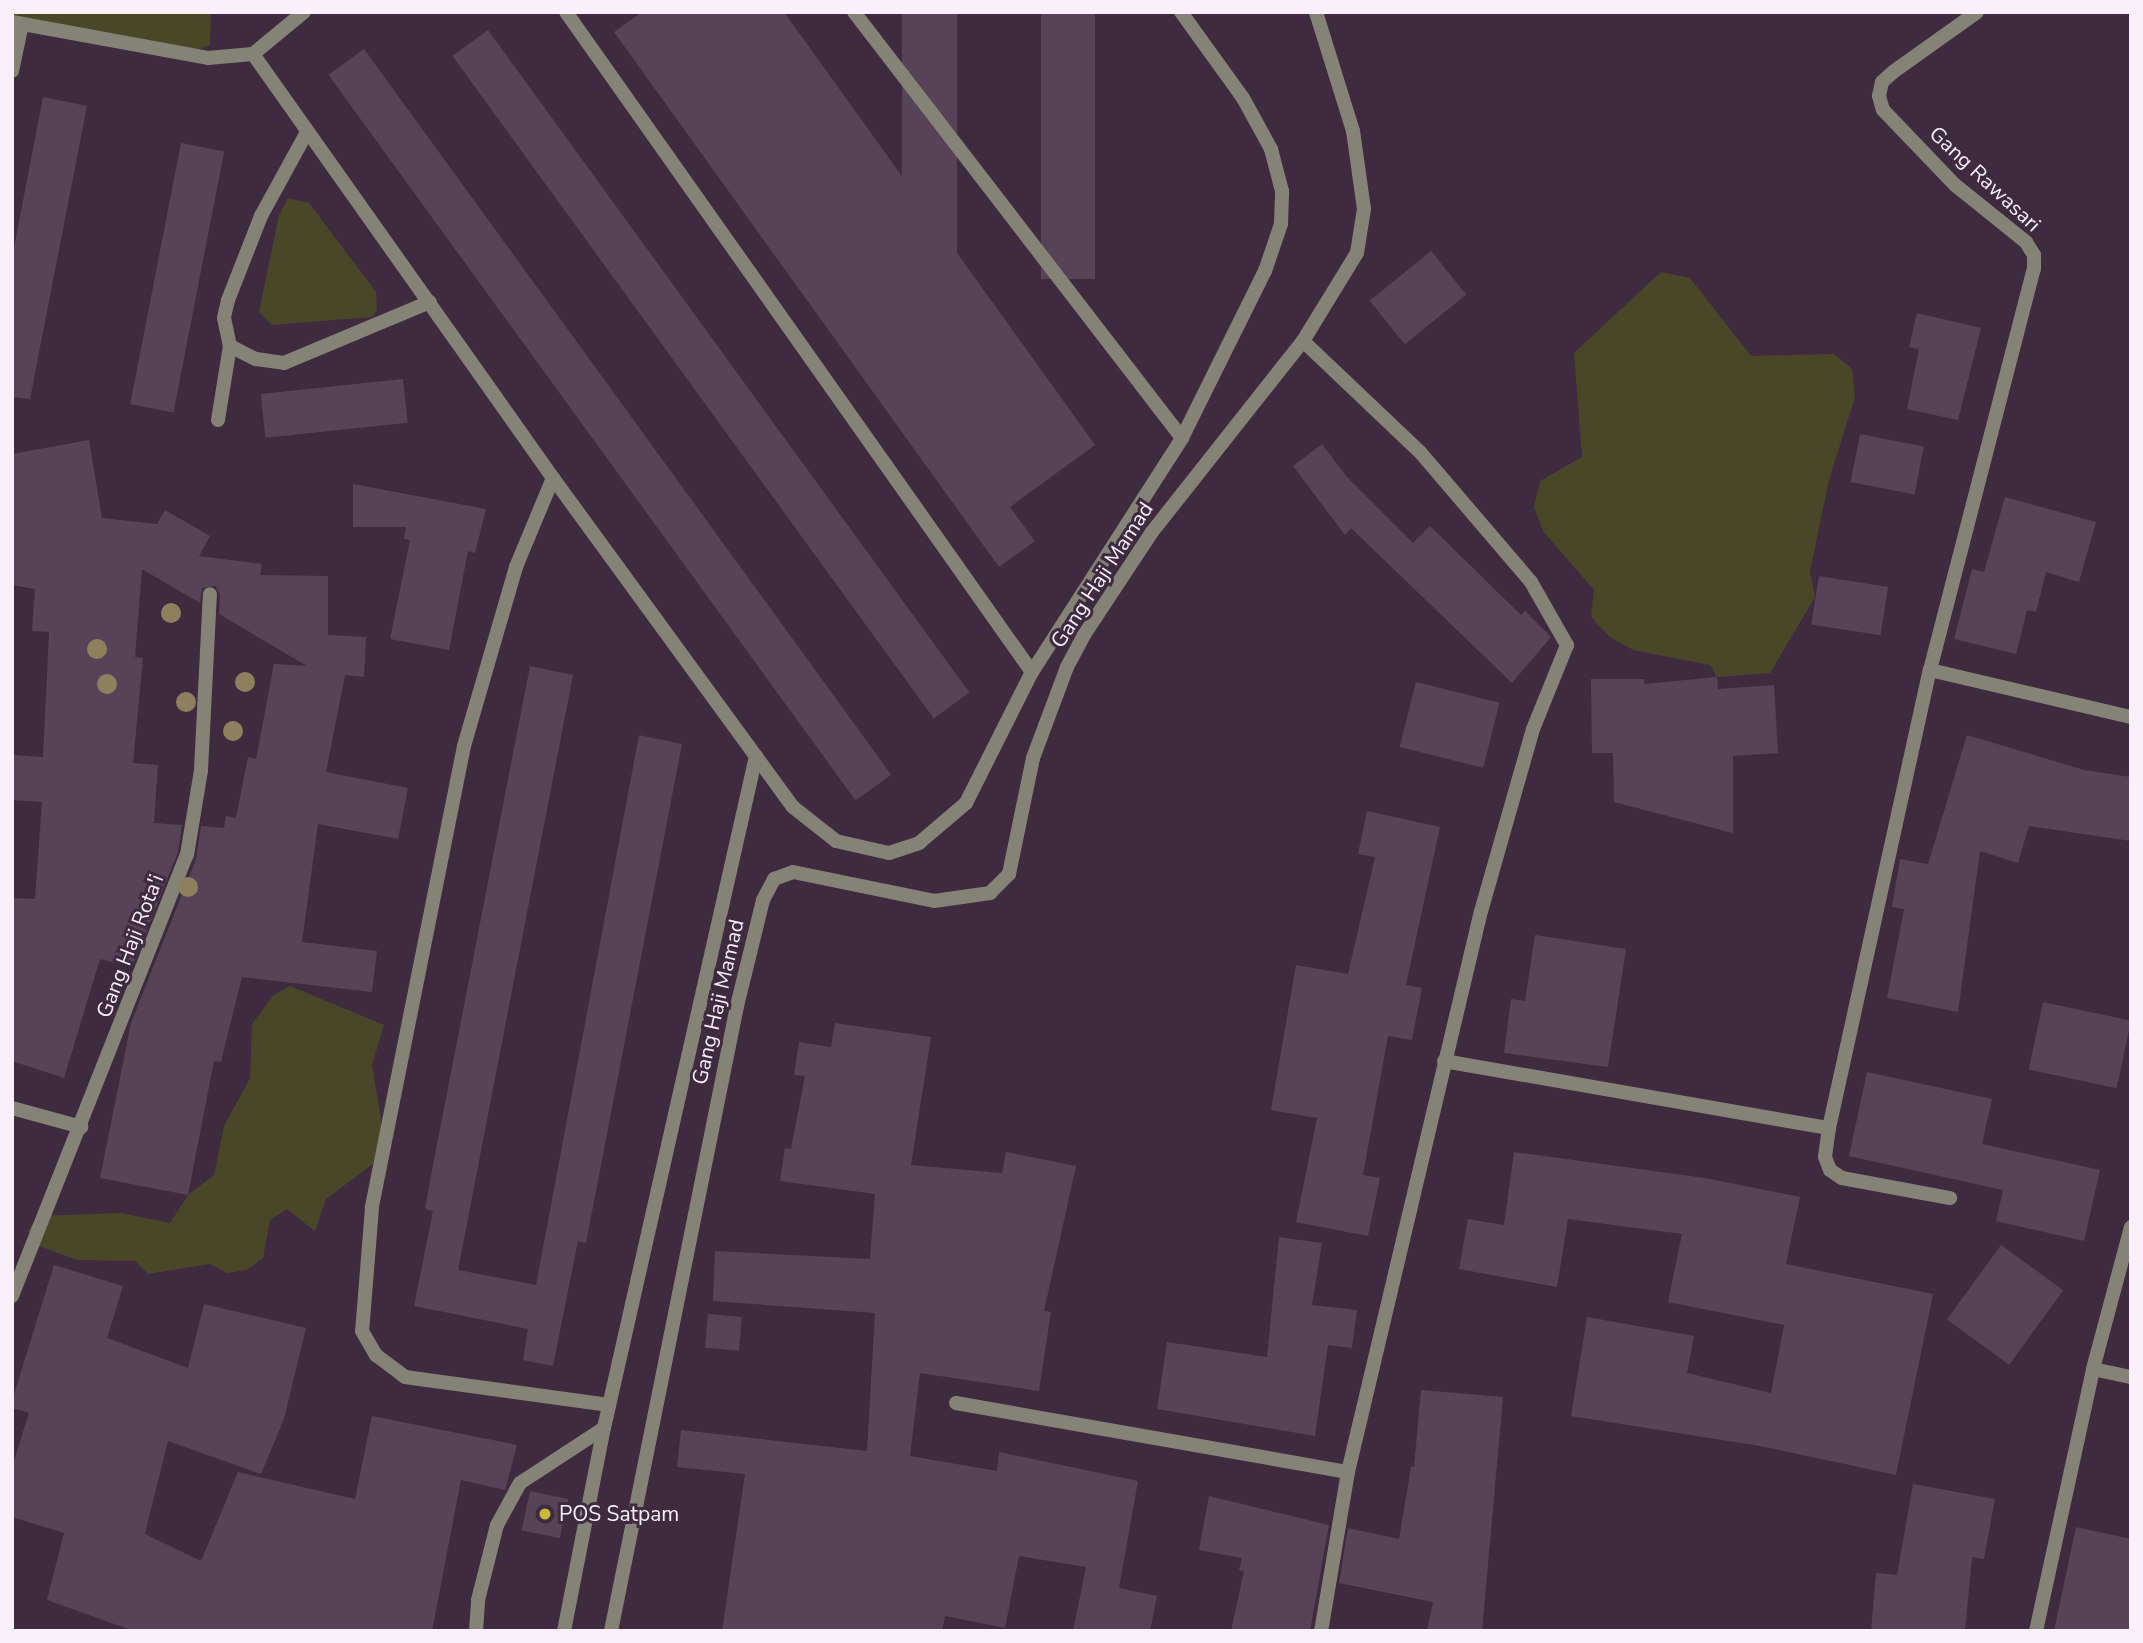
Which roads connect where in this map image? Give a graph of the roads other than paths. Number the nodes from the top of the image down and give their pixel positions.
1 (304, 12) edge
2 (566, 12) edge
3 (854, 12) edge
4 (1181, 12) edge
5 (1316, 12) edge
6 (1977, 12) edge
7 (17, 23) edge
8 (253, 54) junction
9 (12, 71) edge
10 (307, 132) junction
11 (430, 302) junction
12 (1303, 341) junction
13 (230, 346) junction
14 (218, 420) dead end
15 (1182, 438) junction
16 (553, 478) junction
17 (209, 594) dead end
18 (1930, 670) junction
19 (1032, 672) junction
20 (2131, 717) edge
21 (756, 756) junction
22 (1444, 1061) junction
23 (12, 1108) edge
24 (81, 1127) junction
25 (1829, 1128) junction
26 (1950, 1198) dead end
27 (2131, 1227) edge
28 (12, 1296) edge
29 (2093, 1370) junction
30 (2131, 1377) edge
31 (956, 1403) dead end
32 (609, 1405) junction
33 (604, 1429) junction
34 (1348, 1472) junction
35 (476, 1631) edge
36 (564, 1631) edge
37 (611, 1631) edge
38 (1321, 1631) edge
39 (2036, 1631) edge

1 - 8 street
2 - 19 street
3 - 15 street
4 - 15 street
5 - 12 street, Gang Haji Mamad
6 - 18 street, Gang Rawasari
7 - 8 street
7 - 9 street
8 - 10 street
10 - 11 street
10 - 13 street
11 - 13 street
11 - 16 street
12 - 22 street
12 - 37 street, Gang Haji Mamad
13 - 14 street
15 - 19 street
16 - 21 street
16 - 32 street
17 - 24 street, Gang Haji Rota'i
18 - 20 street
18 - 25 street
19 - 21 street
21 - 32 street
22 - 25 street
22 - 34 street
23 - 24 street
24 - 28 street, Gang Haji Rota'i
25 - 26 street
27 - 29 street
29 - 30 street
29 - 39 street
31 - 34 street
32 - 33 street
33 - 35 street
33 - 36 street
34 - 38 street

